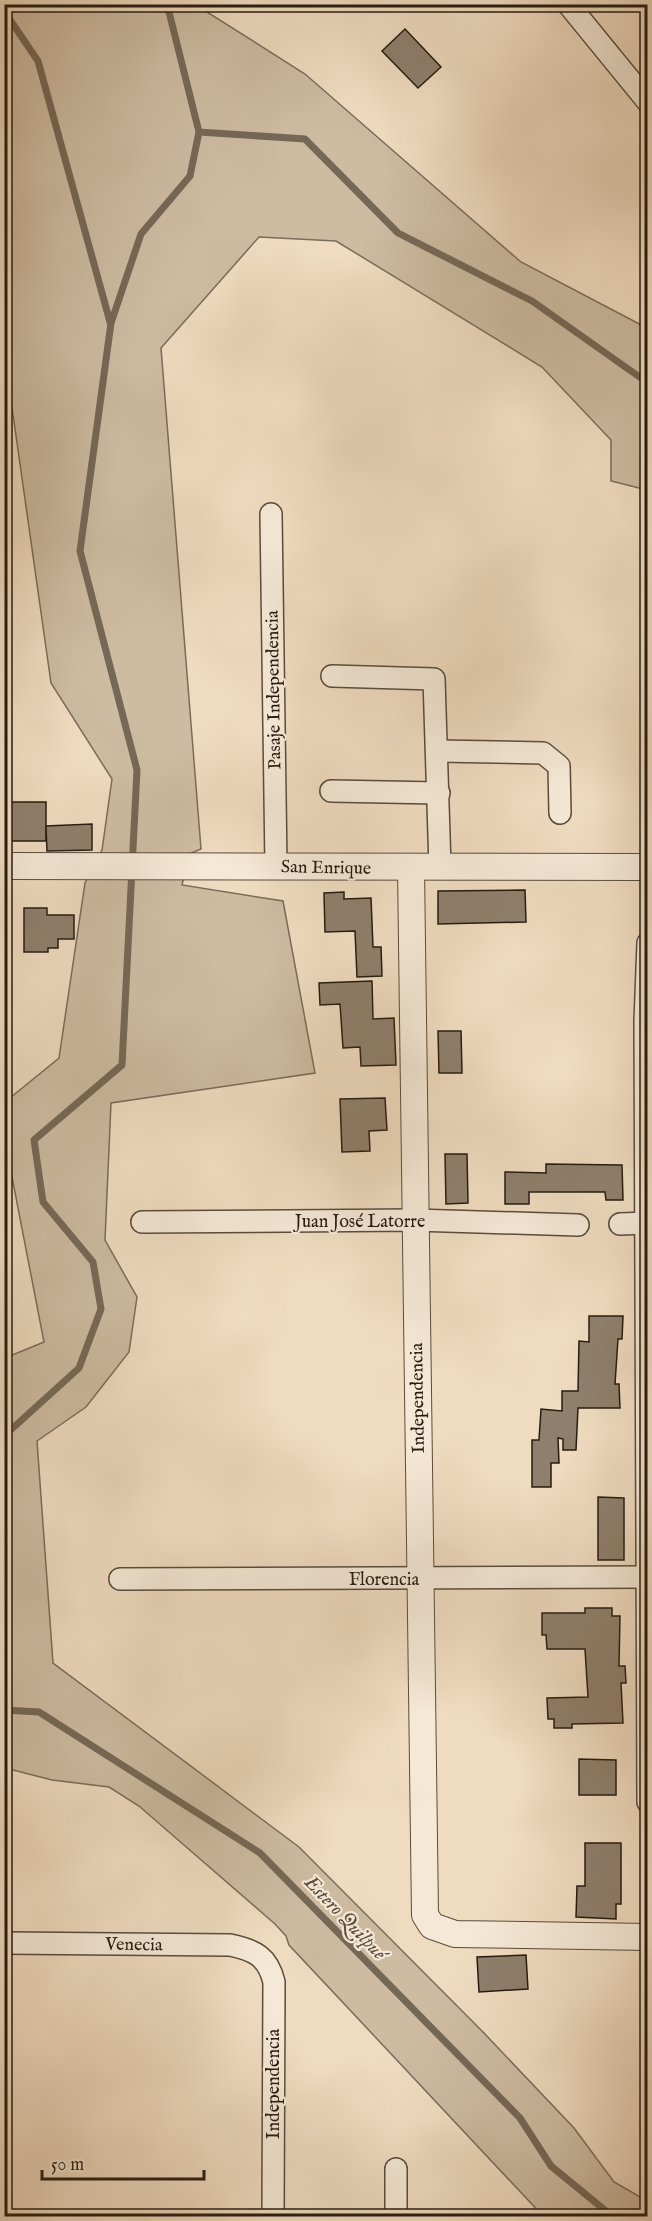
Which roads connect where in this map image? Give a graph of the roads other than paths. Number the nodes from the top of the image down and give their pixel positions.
1 (568, 4) edge
2 (648, 102) edge
3 (271, 514) dead end
4 (332, 676) dead end
5 (438, 751) junction
6 (331, 791) dead end
7 (439, 793) junction
8 (560, 813) dead end
9 (4, 866) edge
10 (276, 866) junction
11 (440, 867) junction
12 (648, 867) edge
13 (411, 868) junction
14 (648, 943) edge
15 (414, 1220) junction
16 (142, 1222) dead end
17 (647, 1223) edge
18 (620, 1224) dead end
19 (578, 1225) dead end
20 (646, 1577) edge
21 (120, 1579) dead end
22 (420, 1579) junction
23 (648, 1802) edge
24 (648, 1936) edge
25 (4, 1943) edge
26 (261, 1956) joint
27 (396, 2169) dead end
28 (273, 2217) edge
29 (396, 2217) edge

1 - 2 street
3 - 10 street, Pasaje Independencia
4 - 5 street
5 - 7 street
5 - 8 street
6 - 7 street
7 - 11 street
9 - 10 street, San Enrique
10 - 13 street, San Enrique
11 - 12 street, San Enrique
11 - 13 street, San Enrique
13 - 15 street, Independencia
14 - 17 street
15 - 16 street, Juan José Latorre
15 - 19 street, Juan José Latorre
15 - 22 street, Independencia
17 - 18 street
17 - 20 street
20 - 22 street, Florencia
20 - 23 street
21 - 22 street, Florencia
22 - 24 street, Independencia
25 - 26 street, Venecia
26 - 28 street, Independencia
27 - 29 street

